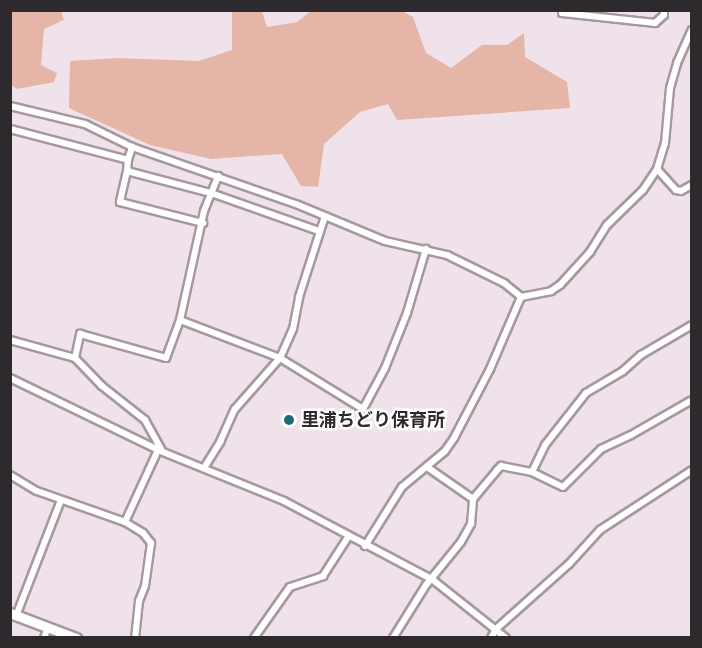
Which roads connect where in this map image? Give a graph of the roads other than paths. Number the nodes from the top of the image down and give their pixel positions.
1 (664, 10) edge
2 (562, 14) dead end
3 (614, 14) edge
4 (692, 30) edge
5 (10, 106) edge
6 (10, 129) edge
7 (132, 147) junction
8 (128, 160) junction
9 (657, 169) junction
10 (128, 171) junction
11 (218, 176) junction
12 (692, 185) edge
13 (211, 193) junction
14 (325, 216) junction
15 (203, 224) junction
16 (319, 231) junction
17 (426, 249) junction
18 (521, 297) junction
19 (180, 320) junction
20 (692, 325) edge
21 (10, 340) edge
22 (75, 358) junction
23 (280, 358) junction
24 (10, 378) edge
25 (692, 400) edge
26 (160, 450) junction
27 (427, 466) junction
28 (204, 468) junction
29 (692, 470) edge
30 (532, 472) junction
31 (10, 475) edge
32 (473, 499) junction
33 (62, 500) junction
34 (125, 522) junction
35 (348, 537) junction
36 (365, 546) junction
37 (433, 580) junction
38 (13, 614) edge
39 (48, 627) junction
40 (496, 629) junction
41 (44, 638) edge
42 (76, 638) edge
43 (135, 638) edge
44 (254, 638) edge
45 (393, 638) edge
46 (491, 638) edge
47 (506, 638) edge

1 - 3 street
2 - 3 street
4 - 9 street
5 - 7 street
6 - 8 street
7 - 8 street
7 - 11 street
8 - 10 street
9 - 12 street
9 - 18 street
10 - 13 street
10 - 15 street
11 - 13 street
11 - 14 street
13 - 15 street
13 - 16 street
14 - 16 street
14 - 17 street
15 - 19 street
16 - 23 street
17 - 18 street
17 - 23 street
18 - 27 street
19 - 22 street
19 - 23 street
20 - 30 street
21 - 22 street
22 - 26 street
23 - 28 street
24 - 26 street
25 - 30 street
26 - 28 street
26 - 34 street
27 - 32 street
27 - 36 street
28 - 35 street
29 - 40 street
30 - 32 street
31 - 33 street
32 - 37 street
33 - 34 street
33 - 38 street
34 - 43 street
35 - 36 street
35 - 44 street
36 - 37 street
37 - 40 street
37 - 45 street
38 - 39 street
39 - 41 street
39 - 42 street
40 - 46 street
40 - 47 street

